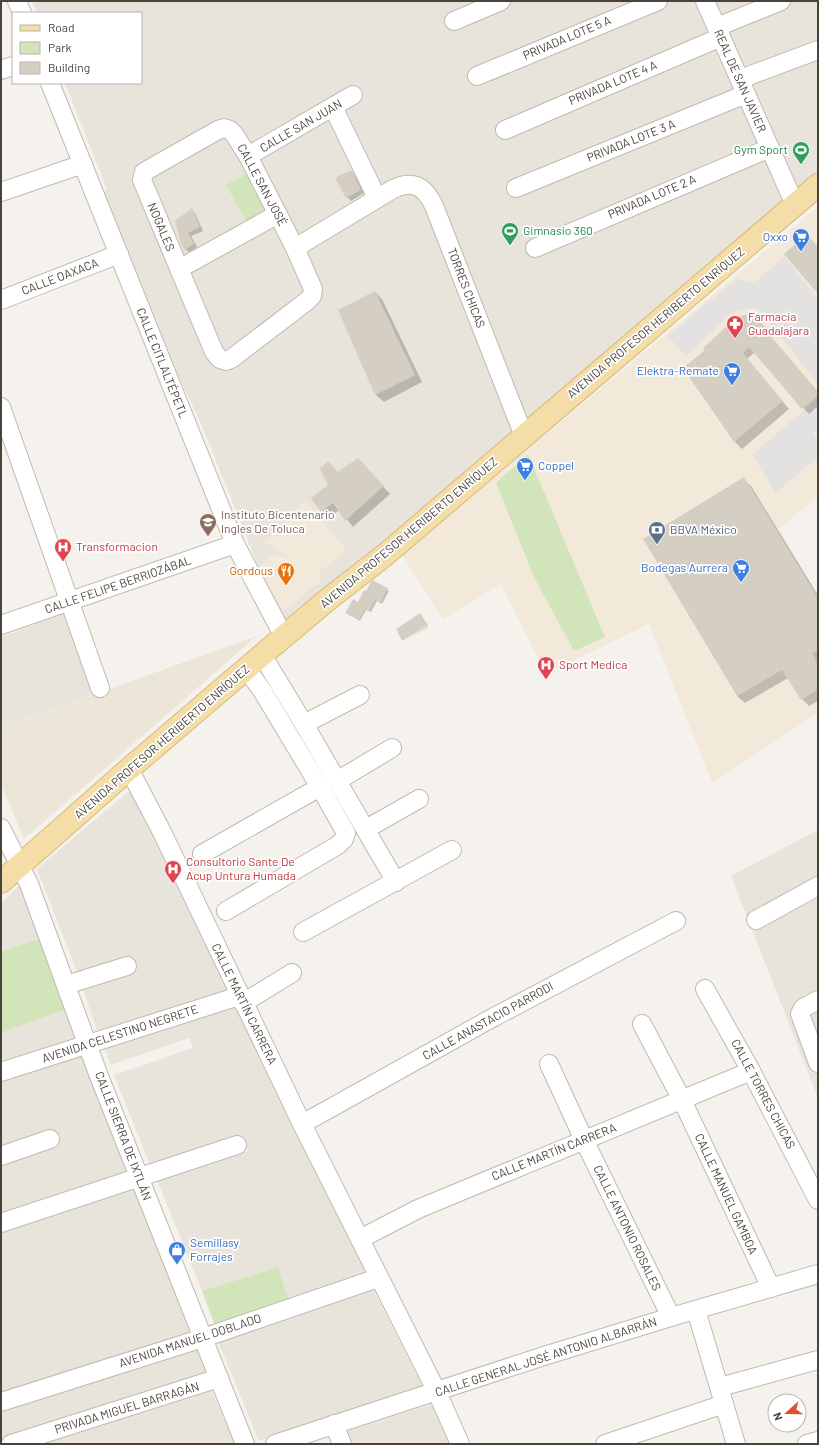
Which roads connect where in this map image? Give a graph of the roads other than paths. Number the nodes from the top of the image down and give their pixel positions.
1 (17, 1) edge
2 (501, 1) edge
3 (658, 1) edge
4 (705, 1) edge
5 (781, 1) edge
6 (22, 12) edge
7 (454, 21) dead end
8 (719, 32) junction
9 (818, 50) edge
10 (12, 66) edge
11 (1, 70) edge
12 (477, 76) dead end
13 (50, 84) edge
14 (743, 86) junction
15 (353, 95) dead end
16 (333, 107) junction
17 (224, 128) joint
18 (505, 130) dead end
19 (770, 148) junction
20 (248, 156) junction
21 (83, 164) junction
22 (818, 185) edge
23 (516, 188) dead end
24 (1, 192) edge
25 (377, 198) junction
26 (795, 205) junction
27 (278, 214) junction
28 (295, 248) junction
29 (535, 248) dead end
30 (119, 254) junction
31 (179, 269) junction
32 (1, 300) edge
33 (226, 361) joint
34 (1, 407) edge
35 (524, 436) junction
36 (235, 544) junction
37 (69, 602) junction
38 (1, 625) edge
39 (284, 638) junction
40 (254, 662) junction
41 (100, 688) dead end
42 (360, 695) dead end
43 (304, 724) junction
44 (392, 748) dead end
45 (129, 769) junction
46 (337, 781) junction
47 (320, 787) junction
48 (418, 798) dead end
49 (1, 828) edge
50 (366, 829) junction
51 (452, 850) dead end
52 (202, 854) dead end
53 (20, 865) junction
54 (1, 882) edge
55 (396, 882) junction
56 (818, 886) edge
57 (226, 911) dead end
58 (756, 920) dead end
59 (676, 921) dead end
60 (303, 932) dead end
61 (127, 966) dead end
62 (292, 974) dead end
63 (66, 985) junction
64 (705, 989) dead end
65 (241, 1000) junction
66 (818, 1000) edge
67 (642, 1024) dead end
68 (811, 1025) edge
69 (87, 1044) junction
70 (818, 1063) edge
71 (549, 1064) dead end
72 (751, 1071) junction
73 (1, 1072) edge
74 (682, 1100) junction
75 (302, 1124) junction
76 (50, 1139) dead end
77 (584, 1140) junction
78 (237, 1145) dead end
79 (1, 1156) edge
80 (139, 1178) junction
81 (818, 1200) edge
82 (1, 1223) edge
83 (360, 1239) junction
84 (818, 1274) edge
85 (378, 1278) junction
86 (771, 1288) junction
87 (696, 1310) junction
88 (671, 1317) junction
89 (203, 1338) junction
90 (818, 1360) edge
91 (219, 1378) junction
92 (437, 1392) junction
93 (722, 1396) junction
94 (1, 1402) edge
95 (334, 1424) junction
96 (818, 1441) edge
97 (11, 1444) edge
98 (245, 1444) edge
99 (275, 1444) edge
100 (342, 1444) edge
101 (460, 1444) edge
102 (605, 1444) edge
103 (736, 1444) edge
104 (807, 1444) edge

1 - 6 street
2 - 7 street
3 - 12 street, PRIVADA LOTE 5 A
4 - 8 street, REAL DE SAN JAVIER
5 - 8 street, PRIVADA LOTE 4 A
8 - 14 street, REAL DE SAN JAVIER
8 - 18 street, PRIVADA LOTE 4 A
9 - 14 street, PRIVADA LOTE 3 A
10 - 11 street
13 - 21 street, CALLE CITLALTÉPETL
14 - 19 street, REAL DE SAN JAVIER
14 - 23 street, PRIVADA LOTE 3 A
15 - 16 street, CALLE SAN JUAN
16 - 20 street, CALLE SAN JUAN
16 - 25 street
17 - 20 street, CALLE SAN JOSÉ
17 - 31 street, NOGALES
19 - 26 street, REAL DE SAN JAVIER
19 - 29 street, PRIVADA LOTE 2 A
20 - 27 street, CALLE SAN JOSÉ
21 - 24 street
21 - 30 street, CALLE CITLALTÉPETL
22 - 26 main road, AVENIDA PROFESOR HERIBERTO ENRÍQUEZ
25 - 28 street
25 - 35 street, TORRES CHICAS
26 - 35 main road, AVENIDA PROFESOR HERIBERTO ENRÍQUEZ
27 - 28 street, CALLE SAN JOSÉ
27 - 31 street
28 - 33 street, CALLE SAN JOSÉ
30 - 32 street, CALLE OAXACA
30 - 36 street, CALLE CITLALTÉPETL
31 - 33 street, NOGALES
34 - 37 street
35 - 39 main road, AVENIDA PROFESOR HERIBERTO ENRÍQUEZ
36 - 37 street, CALLE FELIPE BERRIOZÁBAL
36 - 39 street, CALLE CITLALTÉPETL
37 - 38 street, CALLE FELIPE BERRIOZÁBAL
37 - 41 street
39 - 40 main road, AVENIDA PROFESOR HERIBERTO ENRÍQUEZ
40 - 43 street
40 - 45 main road, AVENIDA PROFESOR HERIBERTO ENRÍQUEZ
40 - 47 street
42 - 43 street
43 - 46 street
44 - 46 street
45 - 53 main road, AVENIDA PROFESOR HERIBERTO ENRÍQUEZ
45 - 65 street, CALLE MARTÍN CARRERA
46 - 50 street
47 - 52 street
47 - 57 street
48 - 50 street
49 - 53 street, CALLE SIERRA DE IXTLÁN
50 - 55 street
51 - 55 street
53 - 54 main road, AVENIDA PROFESOR HERIBERTO ENRÍQUEZ
53 - 63 street, CALLE SIERRA DE IXTLÁN
55 - 60 street
56 - 58 street
59 - 75 street, CALLE ANASTACIO PARRODI
61 - 63 street
62 - 65 street, AVENIDA CELESTINO NEGRETE
63 - 69 street, CALLE SIERRA DE IXTLÁN
64 - 72 street, CALLE TORRES CHICAS
65 - 69 street, AVENIDA CELESTINO NEGRETE
65 - 75 street, CALLE MARTÍN CARRERA
66 - 68 street
67 - 74 street, CALLE MANUEL GAMBOA
68 - 70 street
69 - 73 street, AVENIDA CELESTINO NEGRETE
69 - 80 street, CALLE SIERRA DE IXTLÁN
71 - 77 street, CALLE ANTONIO ROSALES
72 - 74 street, CALLE MARTÍN CARRERA
72 - 81 street, CALLE TORRES CHICAS
74 - 77 street, CALLE MARTÍN CARRERA
74 - 86 street, CALLE MANUEL GAMBOA
75 - 83 street, CALLE MARTÍN CARRERA
76 - 79 street
77 - 83 street, CALLE MARTÍN CARRERA
77 - 88 street, CALLE ANTONIO ROSALES
78 - 80 street
80 - 82 street
80 - 89 street, CALLE SIERRA DE IXTLÁN
83 - 85 street, CALLE MARTÍN CARRERA
84 - 86 street, CALLE GENERAL JOSÉ ANTONIO ALBARRÁN
85 - 89 street, AVENIDA MANUEL DOBLADO
85 - 92 street, CALLE MARTÍN CARRERA
86 - 87 street, CALLE GENERAL JOSÉ ANTONIO ALBARRÁN
87 - 88 street, CALLE GENERAL JOSÉ ANTONIO ALBARRÁN
87 - 93 street
88 - 92 street, CALLE GENERAL JOSÉ ANTONIO ALBARRÁN
89 - 91 street, CALLE SIERRA DE IXTLÁN
89 - 94 street, AVENIDA MANUEL DOBLADO
90 - 93 street
91 - 97 street, PRIVADA MIGUEL BARRAGÁN
91 - 98 street, CALLE SIERRA DE IXTLÁN
92 - 95 street, CALLE GENERAL JOSÉ ANTONIO ALBARRÁN
92 - 101 street, CALLE MARTÍN CARRERA
93 - 102 street
93 - 103 street
95 - 99 street, CALLE GENERAL JOSÉ ANTONIO ALBARRÁN
95 - 100 street
96 - 104 street

